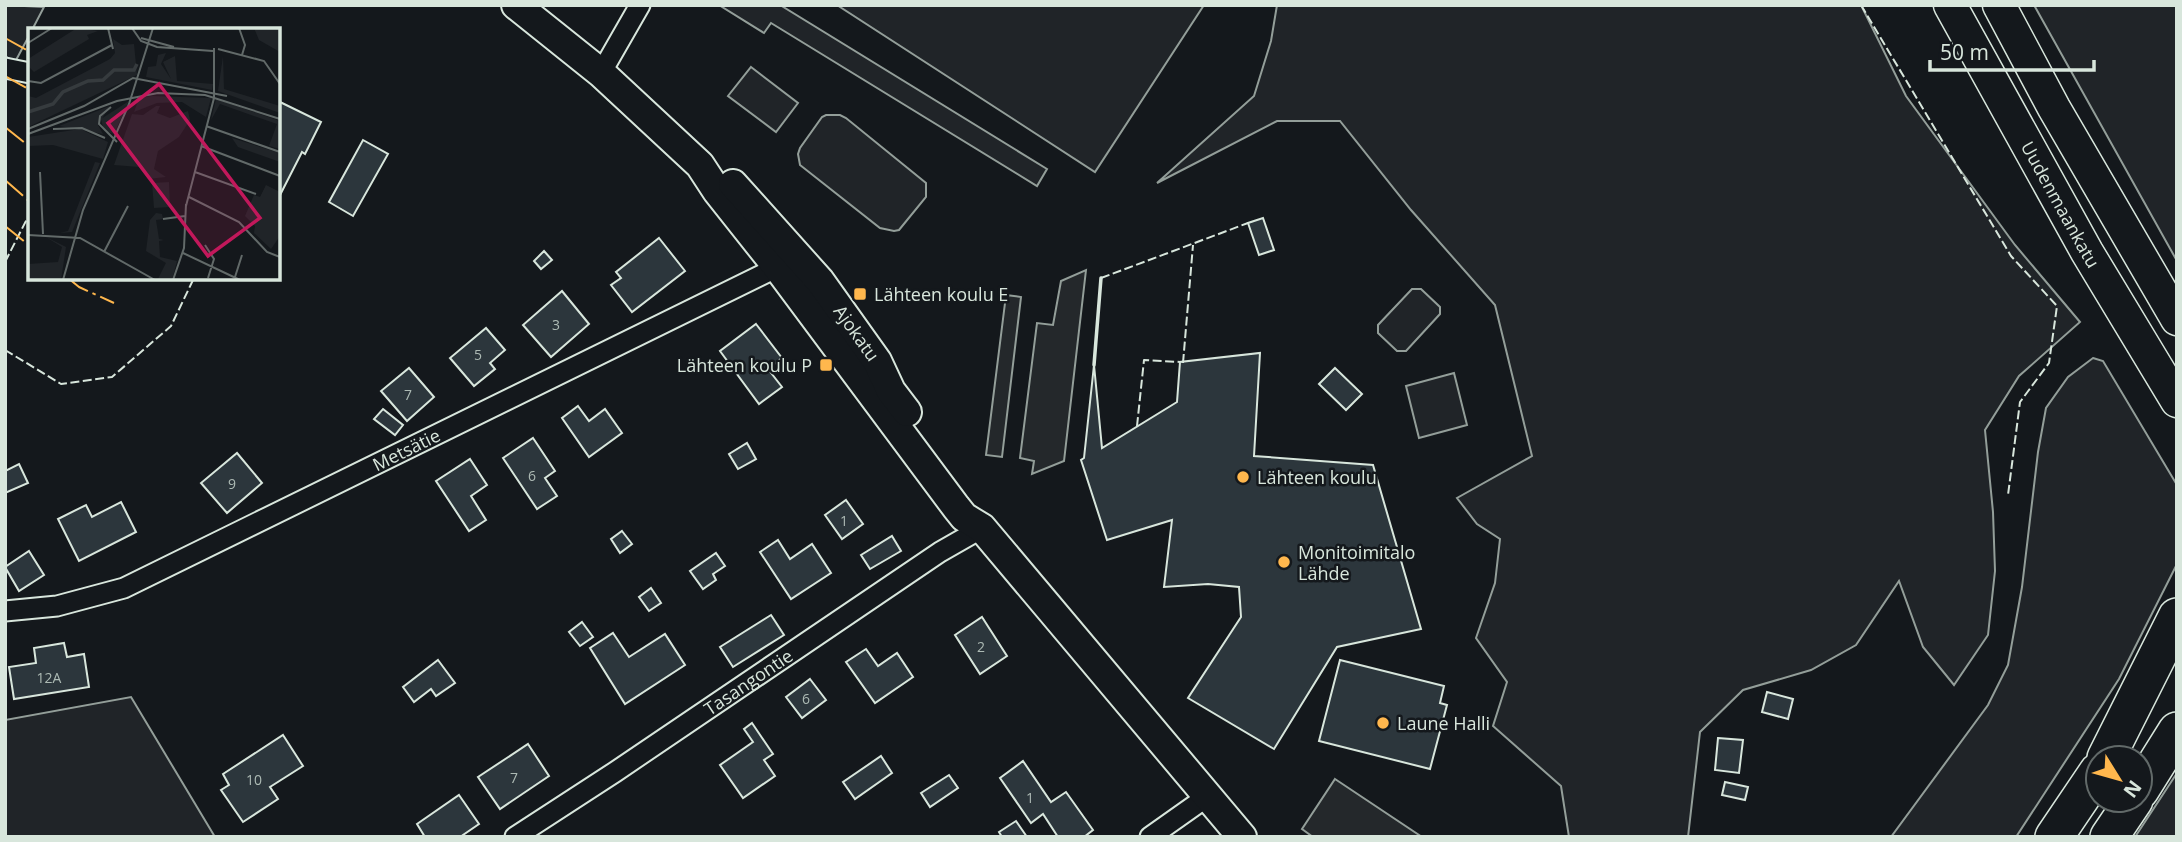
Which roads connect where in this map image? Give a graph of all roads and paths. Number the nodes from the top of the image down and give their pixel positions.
1 (516, 5) edge
2 (639, 5) edge
3 (1950, 5) edge
4 (1999, 5) edge
5 (5, 68) edge
6 (601, 73) junction
7 (28, 74) edge
8 (788, 262) junction
9 (2177, 319) edge
10 (2177, 401) edge
11 (982, 528) junction
12 (5, 611) edge
13 (2177, 617) edge
14 (2177, 640) edge
15 (2177, 731) edge
16 (2114, 744) edge
17 (2115, 744) edge
18 (2154, 768) edge
19 (2084, 793) edge
20 (1208, 796) junction
21 (2125, 814) edge
22 (515, 837) edge
23 (1150, 837) edge
24 (1242, 837) edge
25 (2054, 837) edge
26 (2109, 837) edge

1 - 6 street, Ajokatu
2 - 6 street
3 - 10 main road, Uudenmaankatu
4 - 9 main road
5 - 7 street
6 - 8 street, Ajokatu
8 - 11 street, Ajokatu
8 - 12 street, Metsätie
11 - 20 street, Ajokatu
11 - 22 street, Tasangontie
13 - 16 highway
14 - 17 highway
15 - 18 highway
19 - 25 highway
20 - 23 street
20 - 24 street, Ajokatu
21 - 26 highway

